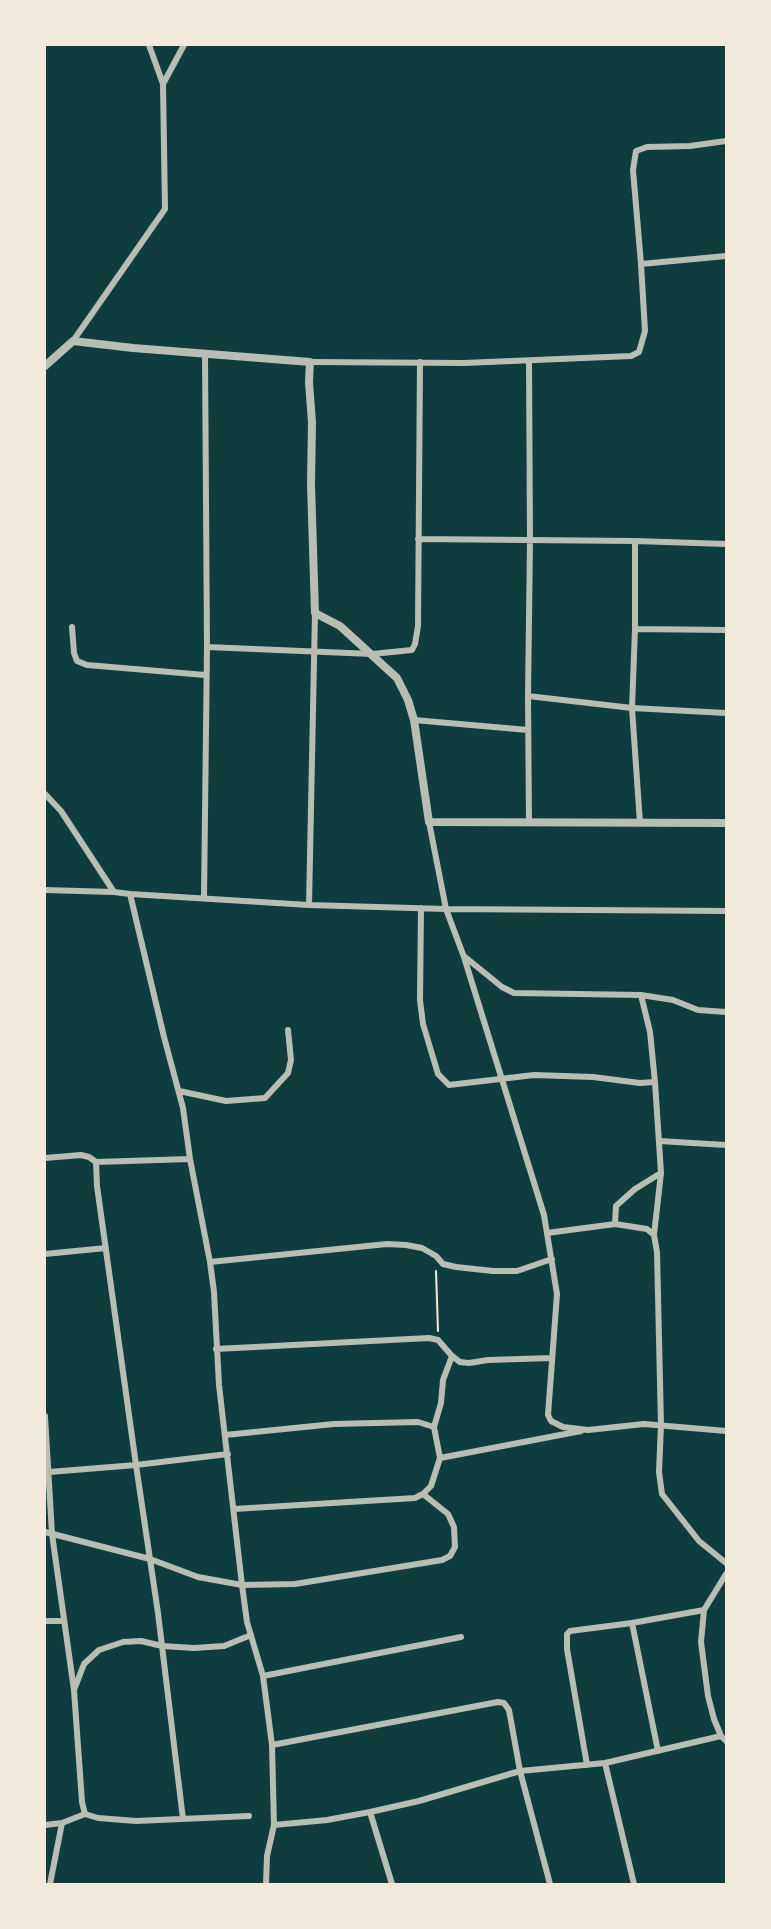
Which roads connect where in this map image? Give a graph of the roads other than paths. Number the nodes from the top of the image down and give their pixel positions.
1 (149, 45) edge
2 (184, 45) edge
3 (163, 84) junction
4 (726, 141) edge
5 (726, 256) edge
6 (641, 264) junction
7 (73, 341) junction
8 (205, 354) junction
9 (529, 361) junction
10 (310, 362) junction
11 (420, 362) junction
12 (45, 366) edge
13 (418, 539) junction
14 (635, 541) junction
15 (530, 542) junction
16 (726, 544) edge
17 (315, 613) junction
18 (72, 627) dead end
19 (634, 629) junction
20 (726, 630) edge
21 (207, 647) junction
22 (315, 651) junction
23 (372, 654) junction
24 (206, 675) junction
25 (528, 696) junction
26 (632, 708) junction
27 (726, 712) edge
28 (414, 720) junction
29 (528, 730) junction
30 (45, 794) edge
31 (429, 822) junction
32 (529, 823) junction
33 (640, 823) junction
34 (726, 823) edge
35 (45, 890) edge
36 (114, 892) junction
37 (130, 894) junction
38 (204, 898) junction
39 (309, 905) junction
40 (421, 908) junction
41 (446, 909) junction
42 (726, 911) edge
43 (464, 957) junction
44 (640, 994) junction
45 (726, 1012) edge
46 (288, 1030) dead end
47 (502, 1079) junction
48 (655, 1082) junction
49 (179, 1091) junction
50 (659, 1141) junction
51 (726, 1145) edge
52 (45, 1158) edge
53 (190, 1159) junction
54 (96, 1162) junction
55 (661, 1173) junction
56 (615, 1224) junction
57 (547, 1233) junction
58 (654, 1235) junction
59 (106, 1248) junction
60 (45, 1254) edge
61 (552, 1259) junction
62 (210, 1262) junction
63 (216, 1349) junction
64 (452, 1356) junction
65 (552, 1358) junction
66 (45, 1416) edge
67 (661, 1425) junction
68 (434, 1427) junction
69 (588, 1430) junction
70 (726, 1431) edge
71 (225, 1435) junction
72 (228, 1454) junction
73 (440, 1458) junction
74 (136, 1465) junction
75 (49, 1473) junction
76 (423, 1494) junction
77 (234, 1509) junction
78 (49, 1533) edge
79 (150, 1559) junction
80 (726, 1563) edge
81 (726, 1574) edge
82 (242, 1585) junction
83 (705, 1610) junction
84 (45, 1621) edge
85 (64, 1621) junction
86 (632, 1623) junction
87 (251, 1635) junction
88 (461, 1637) dead end
89 (162, 1646) junction
90 (263, 1676) junction
91 (74, 1690) junction
92 (723, 1739) edge
93 (272, 1745) junction
94 (658, 1751) junction
95 (605, 1763) junction
96 (587, 1765) junction
97 (520, 1771) junction
98 (370, 1812) junction
99 (85, 1814) junction
100 (249, 1816) dead end
101 (183, 1819) junction
102 (62, 1823) junction
103 (45, 1825) edge
104 (274, 1825) junction
105 (50, 1884) edge
106 (268, 1884) edge
107 (392, 1884) edge
108 (550, 1884) edge
109 (634, 1884) edge

1 - 3 street
2 - 3 street
3 - 7 street
4 - 6 street
5 - 6 street
6 - 9 street
7 - 8 street
7 - 12 street
8 - 10 street
8 - 21 street
9 - 11 street
9 - 15 street
10 - 11 street
10 - 17 street
11 - 13 street
13 - 15 street
13 - 23 street
14 - 15 street
14 - 16 street
14 - 19 street
15 - 25 street
17 - 22 street
17 - 23 street
18 - 24 street
19 - 20 street
19 - 26 street
21 - 22 street
21 - 24 street
22 - 23 street
22 - 39 street
23 - 28 street
24 - 38 street
25 - 26 street
25 - 29 street
26 - 27 street
26 - 33 street
28 - 29 street
28 - 31 street
29 - 32 street
30 - 36 street
31 - 32 street
31 - 41 street
32 - 33 street
33 - 34 street
35 - 36 street
36 - 37 street
37 - 38 street
37 - 49 street
38 - 39 street
39 - 40 street
40 - 41 street
40 - 47 street
41 - 42 street
41 - 43 street
43 - 44 street
43 - 47 street
44 - 45 street
44 - 48 street
46 - 49 street
47 - 48 street
47 - 57 street
48 - 50 street
49 - 53 street
50 - 51 street
50 - 55 street
52 - 54 street
53 - 54 street
53 - 62 street
54 - 59 street
55 - 56 street
55 - 58 street
56 - 57 street
56 - 58 street
57 - 61 street
58 - 67 street
59 - 60 street
59 - 74 street
61 - 62 street
61 - 65 street
62 - 63 street
63 - 64 street
63 - 71 street
64 - 65 street
64 - 68 street
65 - 69 street
66 - 75 street
67 - 69 street
67 - 70 street
67 - 80 street
68 - 71 street
68 - 73 street
69 - 73 street
71 - 72 street
72 - 74 street
72 - 77 street
73 - 76 street
74 - 75 street
74 - 79 street
75 - 78 street
76 - 77 street
76 - 82 street
77 - 82 street
78 - 79 street
78 - 85 street
79 - 82 street
79 - 89 street
81 - 83 street
82 - 87 street
83 - 86 street
83 - 92 street
84 - 85 street
85 - 91 street
86 - 94 street
86 - 96 street
87 - 89 street
87 - 90 street
88 - 90 street
89 - 91 street
89 - 101 street
90 - 93 street
91 - 99 street
92 - 94 street
93 - 97 street
93 - 104 street
94 - 95 street
95 - 96 street
95 - 109 street
96 - 97 street
97 - 98 street
97 - 108 street
98 - 104 street
98 - 107 street
99 - 101 street
99 - 102 street
100 - 101 street
102 - 103 street
102 - 105 street
104 - 106 street

